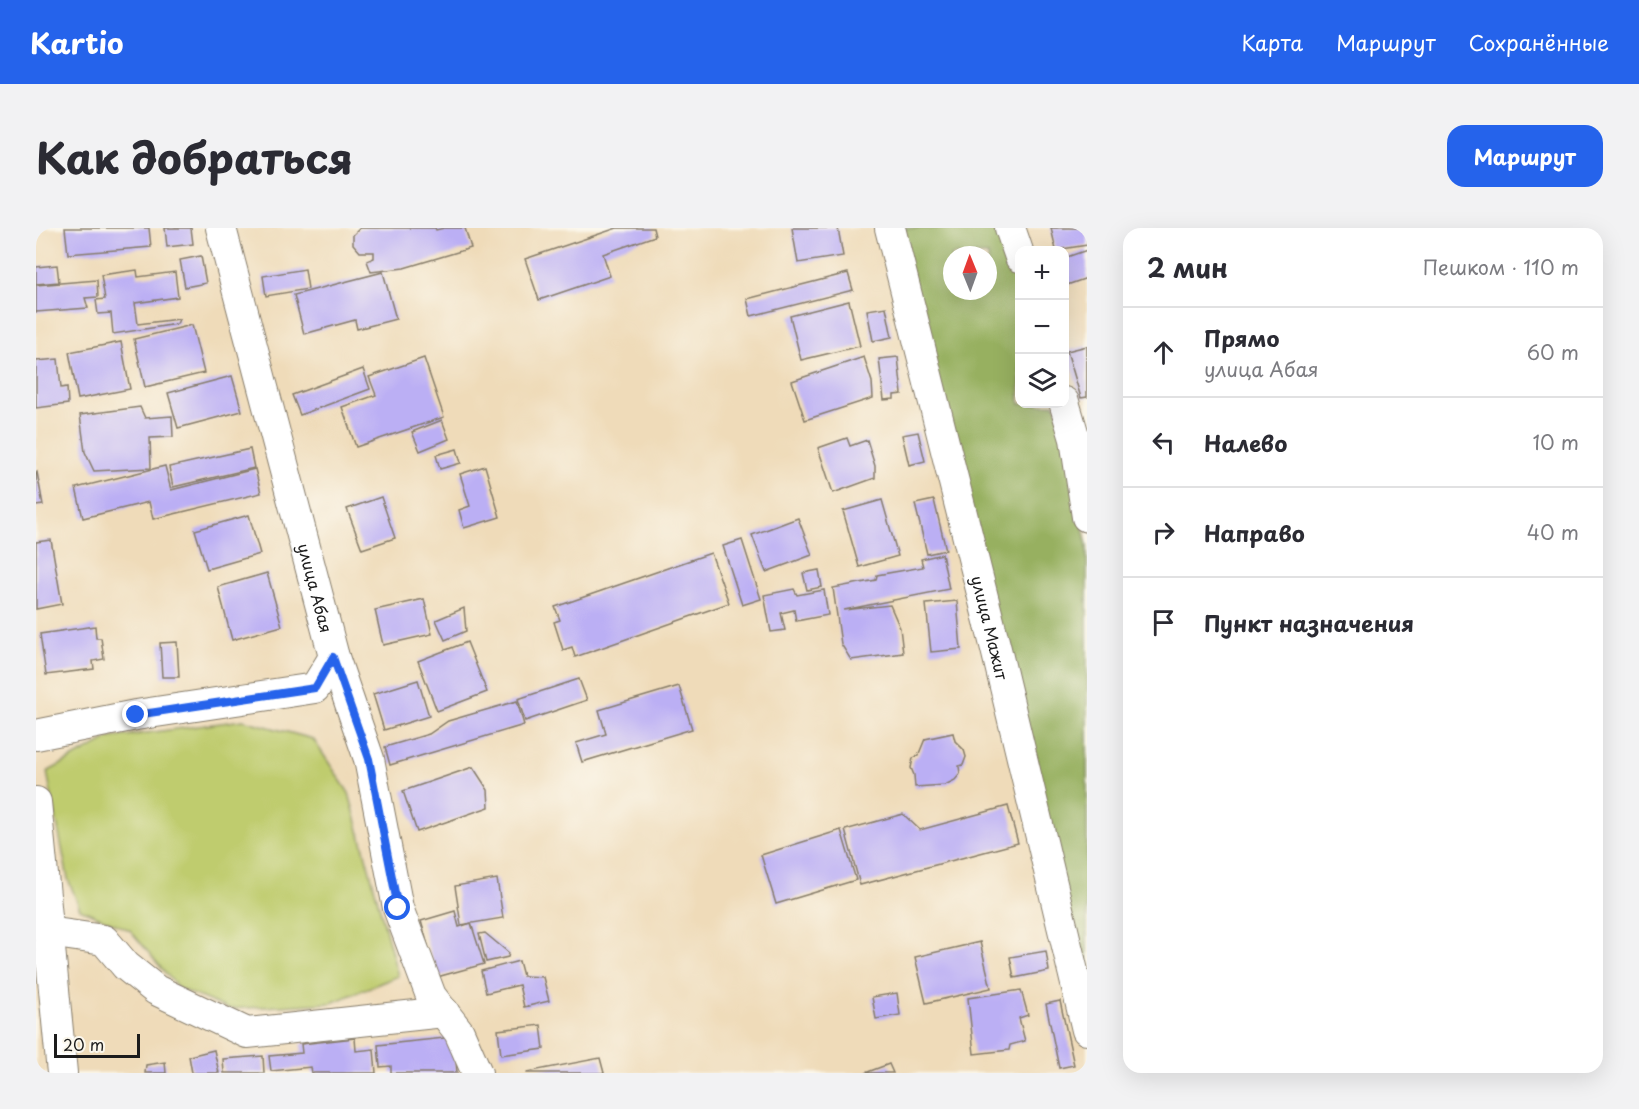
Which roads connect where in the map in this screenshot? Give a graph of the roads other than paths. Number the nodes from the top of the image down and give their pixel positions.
1 (221, 228) edge
2 (890, 228) edge
3 (1010, 228) edge
4 (1016, 246) edge
5 (1068, 408) edge
6 (1081, 438) edge
7 (1087, 517) edge
8 (333, 657) junction
9 (36, 735) edge
10 (36, 802) edge
11 (48, 932) junction
12 (444, 1012) junction
13 (1087, 1030) edge
14 (62, 1073) edge
15 (477, 1073) edge

1 - 8 street, улица Абая
2 - 13 street, улица Мажит
3 - 4 street
5 - 6 street
6 - 7 street
8 - 9 street
8 - 12 street, улица Абая
10 - 11 street
11 - 12 street
11 - 14 street
12 - 15 street, улица Абая

